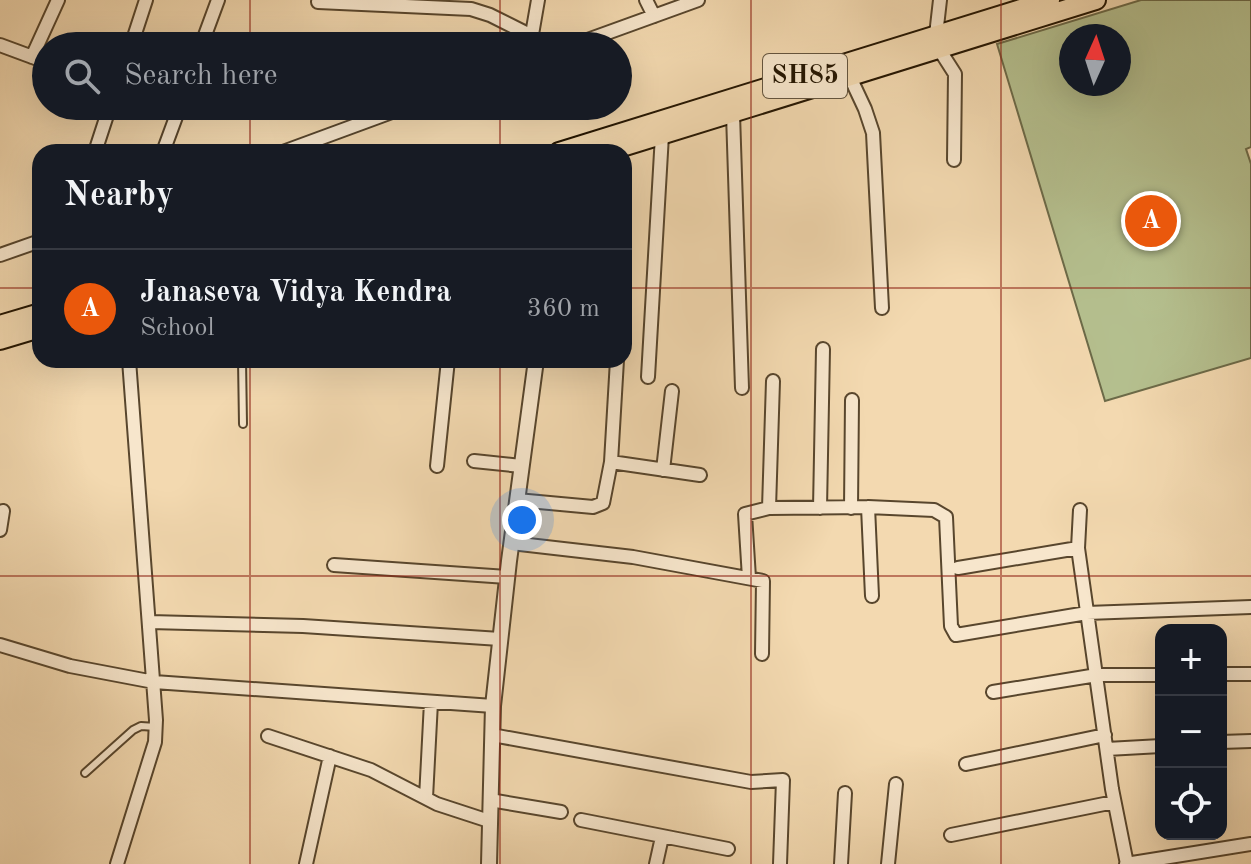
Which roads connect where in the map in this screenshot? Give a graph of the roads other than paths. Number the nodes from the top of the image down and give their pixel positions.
1 (58, 0) edge
2 (146, 0) edge
3 (218, 0) edge
4 (538, 0) edge
5 (646, 0) edge
6 (698, 0) edge
7 (940, 0) edge
8 (1050, 0) edge
9 (1096, 0) edge
10 (318, 2) edge
11 (352, 2) edge
12 (654, 16) junction
13 (43, 32) edge
14 (136, 32) edge
15 (206, 32) edge
16 (517, 32) edge
17 (533, 32) edge
18 (610, 32) edge
19 (938, 42) junction
20 (0, 45) edge
21 (32, 57) edge
22 (850, 77) junction
23 (733, 114) junction
24 (105, 120) edge
25 (175, 120) edge
26 (370, 120) edge
27 (662, 135) junction
28 (98, 144) edge
29 (166, 144) edge
30 (305, 144) edge
31 (589, 144) edge
32 (632, 144) edge
33 (954, 160) dead end
34 (32, 244) edge
35 (0, 255) edge
36 (882, 308) dead end
37 (32, 315) edge
38 (0, 325) edge
39 (32, 330) edge
40 (0, 340) edge
41 (823, 349) dead end
42 (130, 368) edge
43 (242, 368) edge
44 (447, 368) edge
45 (535, 368) edge
46 (617, 368) edge
47 (648, 377) dead end
48 (773, 381) dead end
49 (742, 388) dead end
50 (672, 391) dead end
51 (852, 400) dead end
52 (243, 424) dead end
53 (474, 461) dead end
54 (611, 462) junction
55 (437, 466) dead end
56 (521, 466) junction
57 (663, 470) junction
58 (700, 475) dead end
59 (517, 500) junction
60 (868, 507) junction
61 (769, 508) junction
62 (820, 508) junction
63 (851, 508) junction
64 (1080, 510) dead end
65 (3, 511) dead end
66 (0, 530) edge
67 (511, 543) junction
68 (1078, 548) junction
69 (334, 565) dead end
70 (958, 568) dead end
71 (507, 577) junction
72 (749, 578) junction
73 (872, 596) dead end
74 (1251, 607) edge
75 (1087, 613) junction
76 (150, 622) junction
77 (500, 639) junction
78 (0, 645) edge
79 (762, 654) dead end
80 (1227, 674) edge
81 (1251, 674) edge
82 (1097, 675) junction
83 (1155, 675) edge
84 (154, 682) junction
85 (993, 692) dead end
86 (431, 702) junction
87 (493, 706) junction
88 (156, 727) junction
89 (492, 735) junction
90 (1105, 735) junction
91 (268, 736) dead end
92 (1251, 741) edge
93 (1227, 742) edge
94 (1155, 746) edge
95 (1107, 749) junction
96 (330, 756) junction
97 (966, 764) dead end
98 (85, 773) dead end
99 (896, 784) dead end
100 (845, 793) dead end
101 (426, 798) junction
102 (490, 800) junction
103 (1114, 802) junction
104 (561, 812) dead end
105 (581, 820) dead end
106 (489, 821) junction
107 (951, 835) dead end
108 (662, 837) junction
109 (1251, 844) edge
110 (728, 849) dead end
111 (117, 864) edge
112 (306, 864) edge
113 (489, 864) edge
114 (656, 864) edge
115 (780, 864) edge
116 (841, 864) edge
117 (888, 864) edge
118 (1127, 864) edge

1 - 13 street
2 - 14 street
3 - 15 street
4 - 17 street
5 - 12 street
6 - 12 street
7 - 19 street
8 - 19 main road, SH85
9 - 19 main road, SH85
10 - 11 street
11 - 16 street
12 - 18 street
19 - 22 main road, SH85
19 - 31 main road, SH85
19 - 33 street
20 - 21 street
22 - 23 main road, SH85
22 - 36 street
23 - 27 main road, SH85
23 - 49 street
24 - 28 street
25 - 29 street
26 - 30 street
27 - 32 main road, SH85
27 - 47 street
34 - 35 street
37 - 38 main road
39 - 40 main road
41 - 62 street
42 - 76 street
43 - 52 lane
44 - 55 street
45 - 56 street
46 - 54 street
48 - 61 street
50 - 57 street
51 - 63 street
53 - 56 street
54 - 57 street
54 - 59 street
56 - 59 street
57 - 58 street
59 - 67 street
60 - 63 street
60 - 73 street
60 - 75 street
61 - 62 street
61 - 72 street
62 - 63 street
64 - 68 street
65 - 66 street
67 - 71 street
67 - 72 street
68 - 70 street
68 - 75 street
69 - 71 street
71 - 77 street
72 - 79 street
74 - 75 street
75 - 82 street
76 - 77 street
76 - 84 street
77 - 87 street
78 - 84 street
80 - 81 street
82 - 83 street
82 - 85 street
82 - 90 street
84 - 86 street
84 - 88 street
86 - 87 street
86 - 101 street
87 - 89 street
88 - 98 lane
88 - 111 street
89 - 102 street
89 - 115 street
90 - 95 street
90 - 97 street
91 - 96 street
92 - 93 street
94 - 95 street
95 - 103 street
96 - 101 street
96 - 112 street
99 - 117 street
100 - 116 street
101 - 106 street
102 - 104 street
102 - 106 street
103 - 107 street
103 - 118 street
105 - 108 street
106 - 113 street
108 - 110 street
108 - 114 street
109 - 118 street

